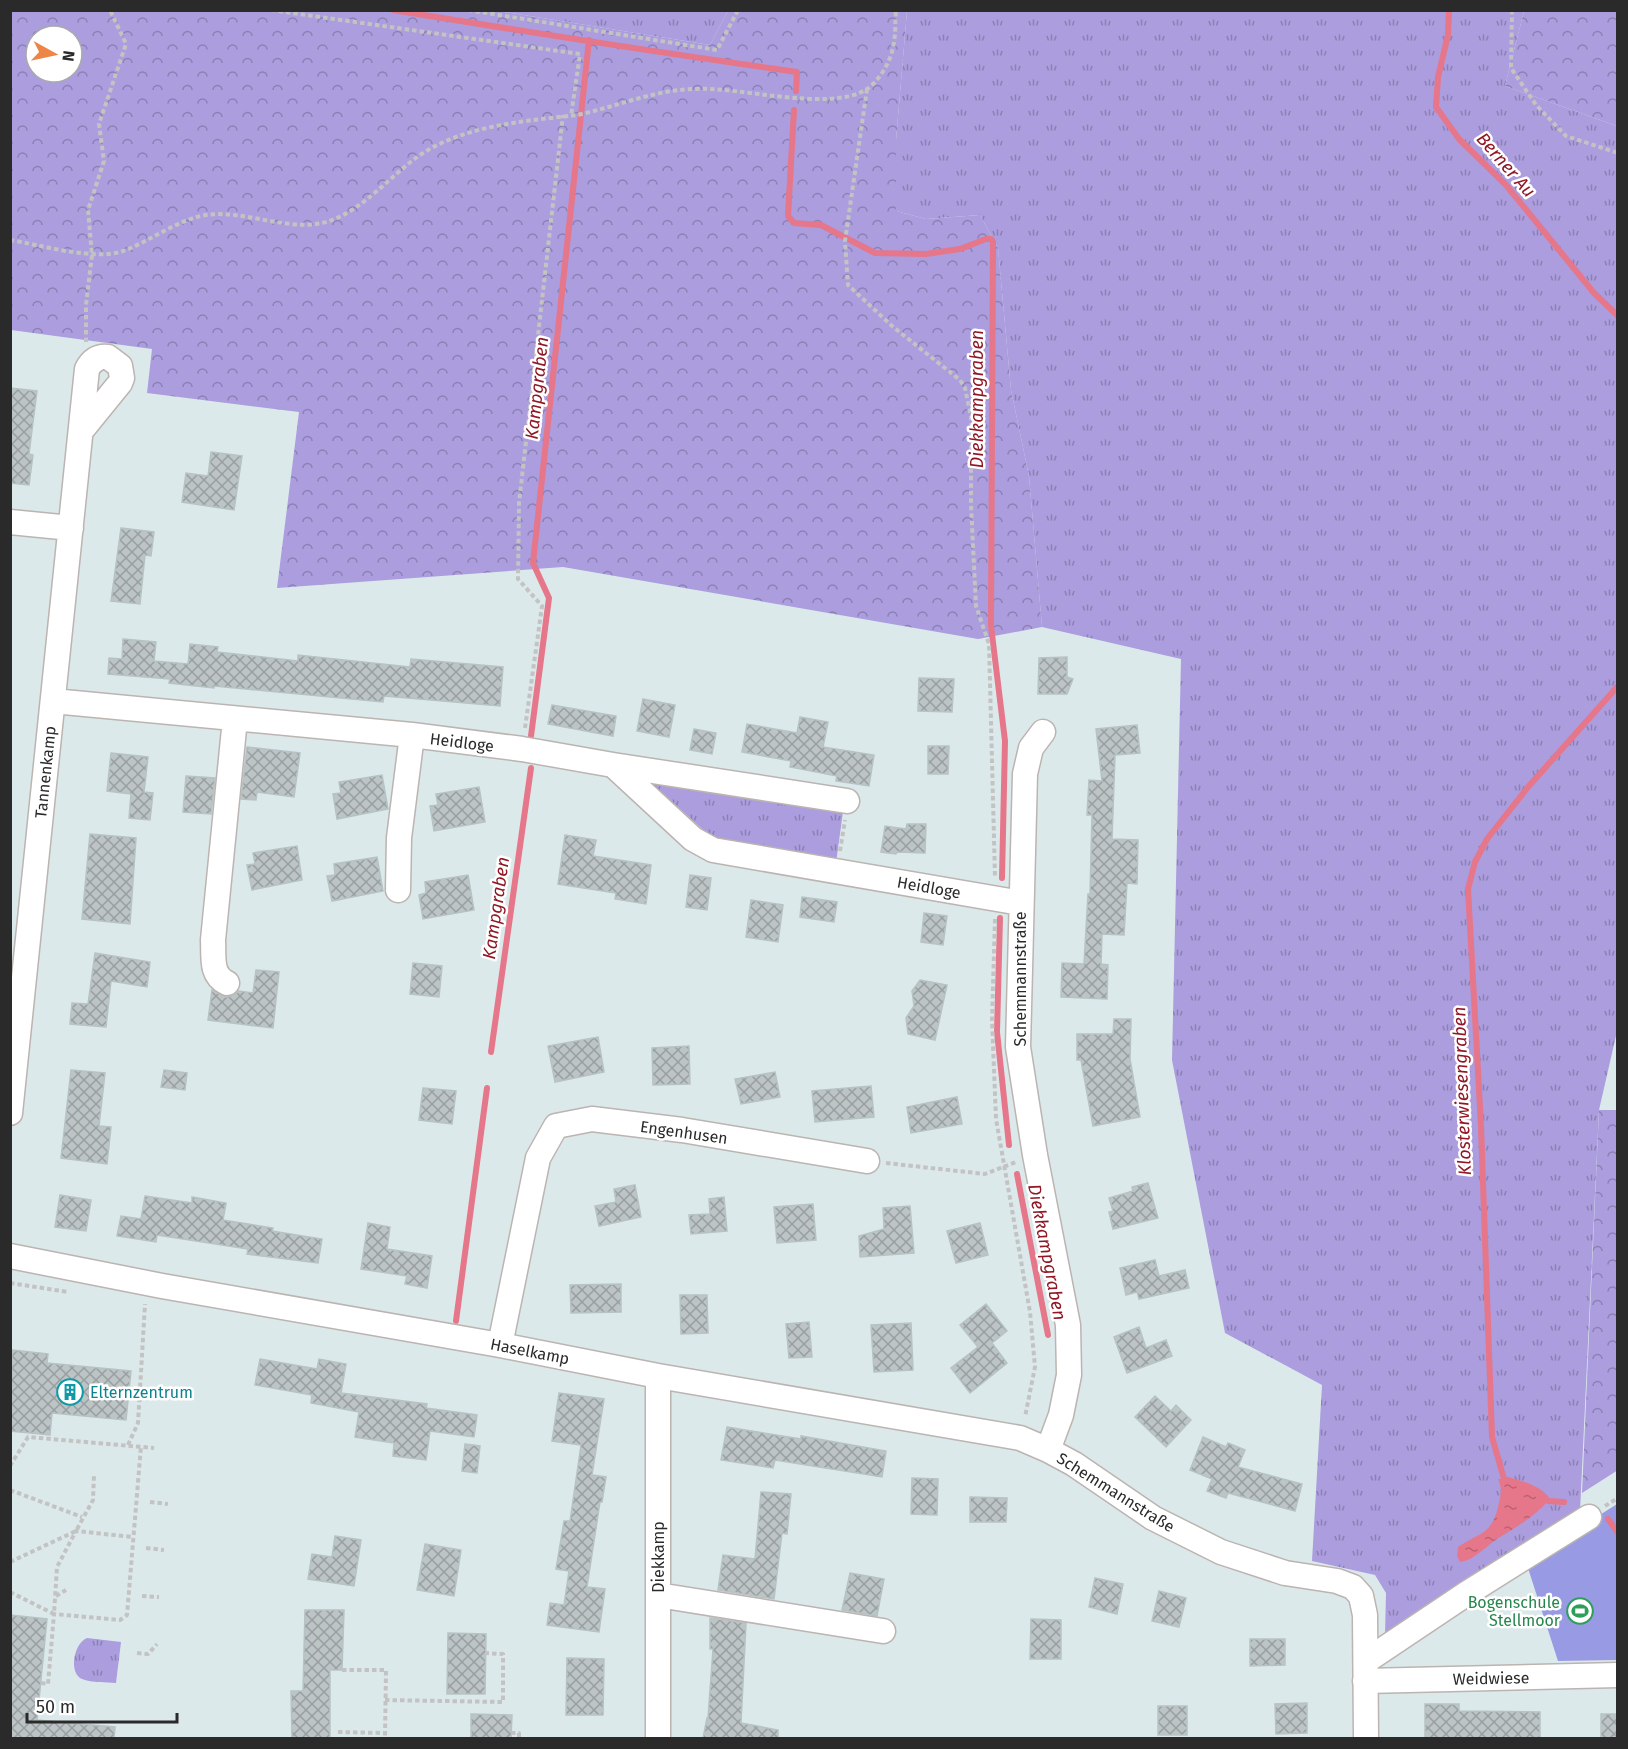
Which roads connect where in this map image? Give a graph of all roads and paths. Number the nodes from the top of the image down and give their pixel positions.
1 (111, 10) edge
2 (271, 10) edge
3 (468, 10) edge
4 (738, 10) edge
5 (896, 10) edge
6 (1512, 10) edge
7 (867, 89) junction
8 (563, 116) junction
9 (571, 116) junction
10 (1617, 153) edge
11 (10, 240) edge
12 (92, 255) junction
13 (98, 358) junction
14 (81, 431) junction
15 (10, 522) edge
16 (71, 528) junction
17 (53, 701) junction
18 (235, 719) junction
19 (1043, 732) dead end
20 (412, 735) junction
21 (522, 749) junction
22 (613, 765) junction
23 (848, 801) joint
24 (837, 871) junction
25 (398, 890) dead end
26 (995, 900) junction
27 (1021, 903) junction
28 (227, 983) dead end
29 (10, 1113) edge
30 (1035, 1155) junction
31 (867, 1161) joint
32 (1005, 1166) junction
33 (10, 1256) edge
34 (145, 1303) dead end
35 (500, 1345) junction
36 (658, 1376) junction
37 (1020, 1438) junction
38 (128, 1445) junction
39 (141, 1446) junction
40 (154, 1448) dead end
41 (1048, 1450) junction
42 (10, 1467) edge
43 (94, 1474) dead end
44 (10, 1490) edge
45 (150, 1502) dead end
46 (168, 1504) dead end
47 (1589, 1516) dead end
48 (82, 1517) junction
49 (76, 1531) junction
50 (133, 1537) junction
51 (146, 1548) dead end
52 (164, 1550) dead end
53 (10, 1562) edge
54 (66, 1590) dead end
55 (10, 1592) edge
56 (658, 1595) junction
57 (55, 1596) junction
58 (142, 1596) dead end
59 (159, 1597) dead end
60 (54, 1614) junction
61 (883, 1631) dead end
62 (157, 1644) dead end
63 (137, 1653) dead end
64 (485, 1653) dead end
65 (342, 1670) dead end
66 (1366, 1671) junction
67 (1617, 1675) edge
68 (41, 1683) dead end
69 (385, 1700) junction
70 (338, 1732) dead end
71 (511, 1733) dead end
72 (385, 1736) edge
73 (519, 1738) edge
74 (658, 1738) edge
75 (1366, 1738) edge

1 - 12 path
2 - 9 path
3 - 4 path
5 - 7 path
6 - 10 path
7 - 9 path
7 - 26 path
8 - 9 path
8 - 12 path
8 - 21 path
11 - 12 path
12 - 13 path
13 - 14 street, Tannenkamp
13 - 14 street
14 - 16 street, Tannenkamp
15 - 16 street
16 - 17 street, Tannenkamp
17 - 18 street, Heidloge
17 - 29 street, Tannenkamp
18 - 20 street, Heidloge
18 - 28 street
19 - 27 street, Schemmannstraße
20 - 21 street, Heidloge
20 - 25 street
21 - 22 street, Heidloge
22 - 23 street
22 - 24 street, Heidloge
23 - 24 path
24 - 26 street, Heidloge
26 - 27 street, Heidloge
26 - 32 path
27 - 30 street, Schemmannstraße
30 - 32 path
30 - 41 street, Schemmannstraße
31 - 32 path
31 - 35 street, Engenhusen
32 - 37 path
33 - 35 street, Haselkamp
34 - 38 path
35 - 36 street, Haselkamp
36 - 37 street, Haselkamp
36 - 56 street, Diekkamp
37 - 41 street, Haselkamp
38 - 39 path
38 - 42 path
39 - 40 path
39 - 50 path
41 - 66 street, Schemmannstraße
43 - 48 path
44 - 48 path
45 - 46 path
47 - 66 street
48 - 49 path
49 - 50 path
49 - 53 path
49 - 57 path
50 - 60 path
51 - 52 path
54 - 57 path
55 - 60 path
56 - 61 street
56 - 74 street, Diekkamp
57 - 60 path
58 - 59 path
60 - 68 path
62 - 63 path
64 - 69 path
65 - 69 path
66 - 67 street, Weidwiese
66 - 75 street, Schemmannstraße
69 - 72 path
70 - 72 path
71 - 73 path

